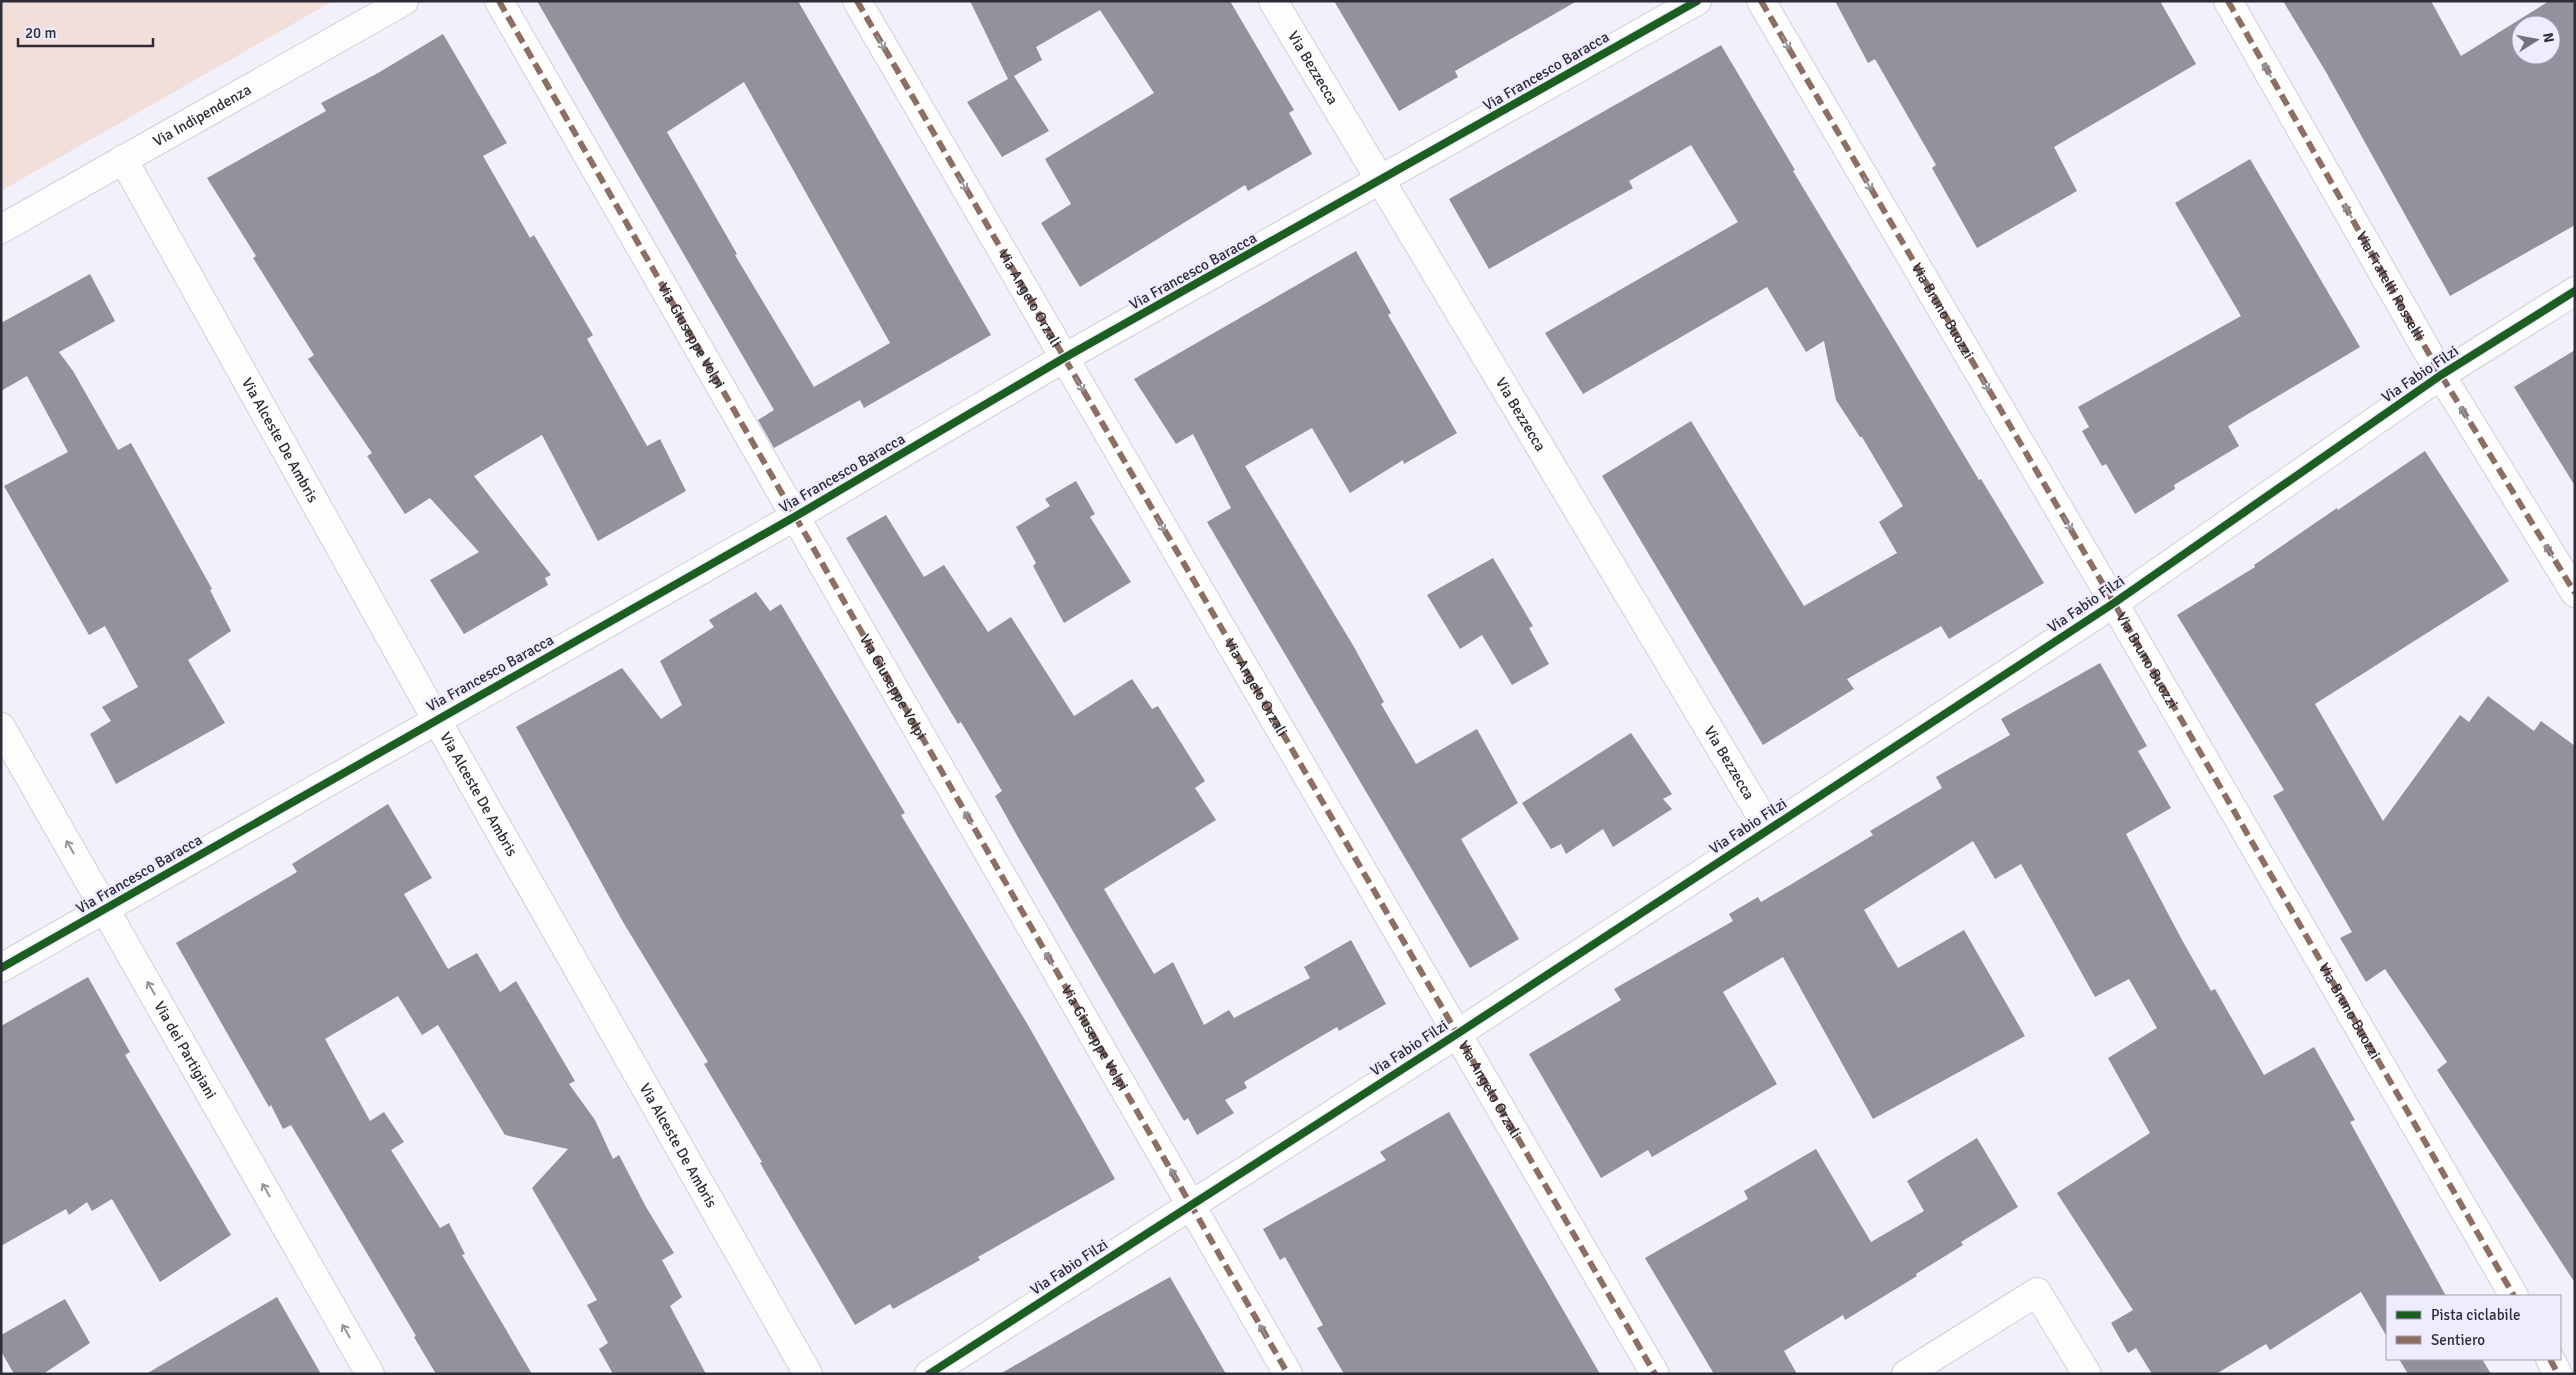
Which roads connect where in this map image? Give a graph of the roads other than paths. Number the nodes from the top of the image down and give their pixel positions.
1 (404, 1) edge
2 (499, 1) edge
3 (857, 1) edge
4 (1273, 1) edge
5 (1697, 1) edge
6 (1761, 1) edge
7 (2228, 1) edge
8 (123, 159) junction
9 (1380, 182) junction
10 (1, 229) edge
11 (2575, 291) edge
12 (1064, 358) junction
13 (2441, 375) junction
14 (796, 516) junction
15 (2575, 593) edge
16 (2114, 603) junction
17 (436, 719) junction
18 (1, 727) edge
19 (1769, 829) junction
20 (105, 909) junction
21 (1, 968) edge
22 (1457, 1034) junction
23 (1191, 1205) junction
24 (2513, 1295) edge
25 (2551, 1360) edge
26 (370, 1374) edge
27 (808, 1374) edge
28 (929, 1374) edge
29 (1288, 1374) edge
30 (1655, 1374) edge
31 (1906, 1374) edge
32 (2088, 1374) edge
33 (2558, 1374) edge

1 - 8 street, Via Indipendenza
2 - 14 street, Via Giuseppe Volpi
3 -> 12 street, Via Angelo Orzali
4 - 9 street, Via Bezzecca
5 - 9 street, Via Francesco Baracca
6 -> 16 street, Via Bruno Buozzi
13 -> 7 street, Via Fratelli Rosselli
8 - 10 street, Via Indipendenza
8 - 17 street, Via Alceste De Ambris
9 - 12 street, Via Francesco Baracca
9 - 19 street, Via Bezzecca
11 - 13 street, Via Fabio Filzi
12 - 14 street, Via Francesco Baracca
12 -> 22 street, Via Angelo Orzali
15 -> 13 street, Via Fratelli Rosselli
13 - 16 street, Via Fabio Filzi
14 - 17 street, Via Francesco Baracca
23 -> 14 street, Via Giuseppe Volpi
16 - 19 street, Via Fabio Filzi
16 - 24 street, Via Bruno Buozzi
17 - 20 street, Via Francesco Baracca
17 - 27 street, Via Alceste De Ambris
20 -> 18 street, Via dei Partigiani
19 - 22 street, Via Fabio Filzi
20 - 21 street, Via Francesco Baracca
26 -> 20 street, Via dei Partigiani
22 - 23 street, Via Fabio Filzi
22 - 30 street, Via Angelo Orzali
23 - 28 street, Via Fabio Filzi
29 -> 23 street, Via Giuseppe Volpi
25 - 33 street
31 - 32 street

